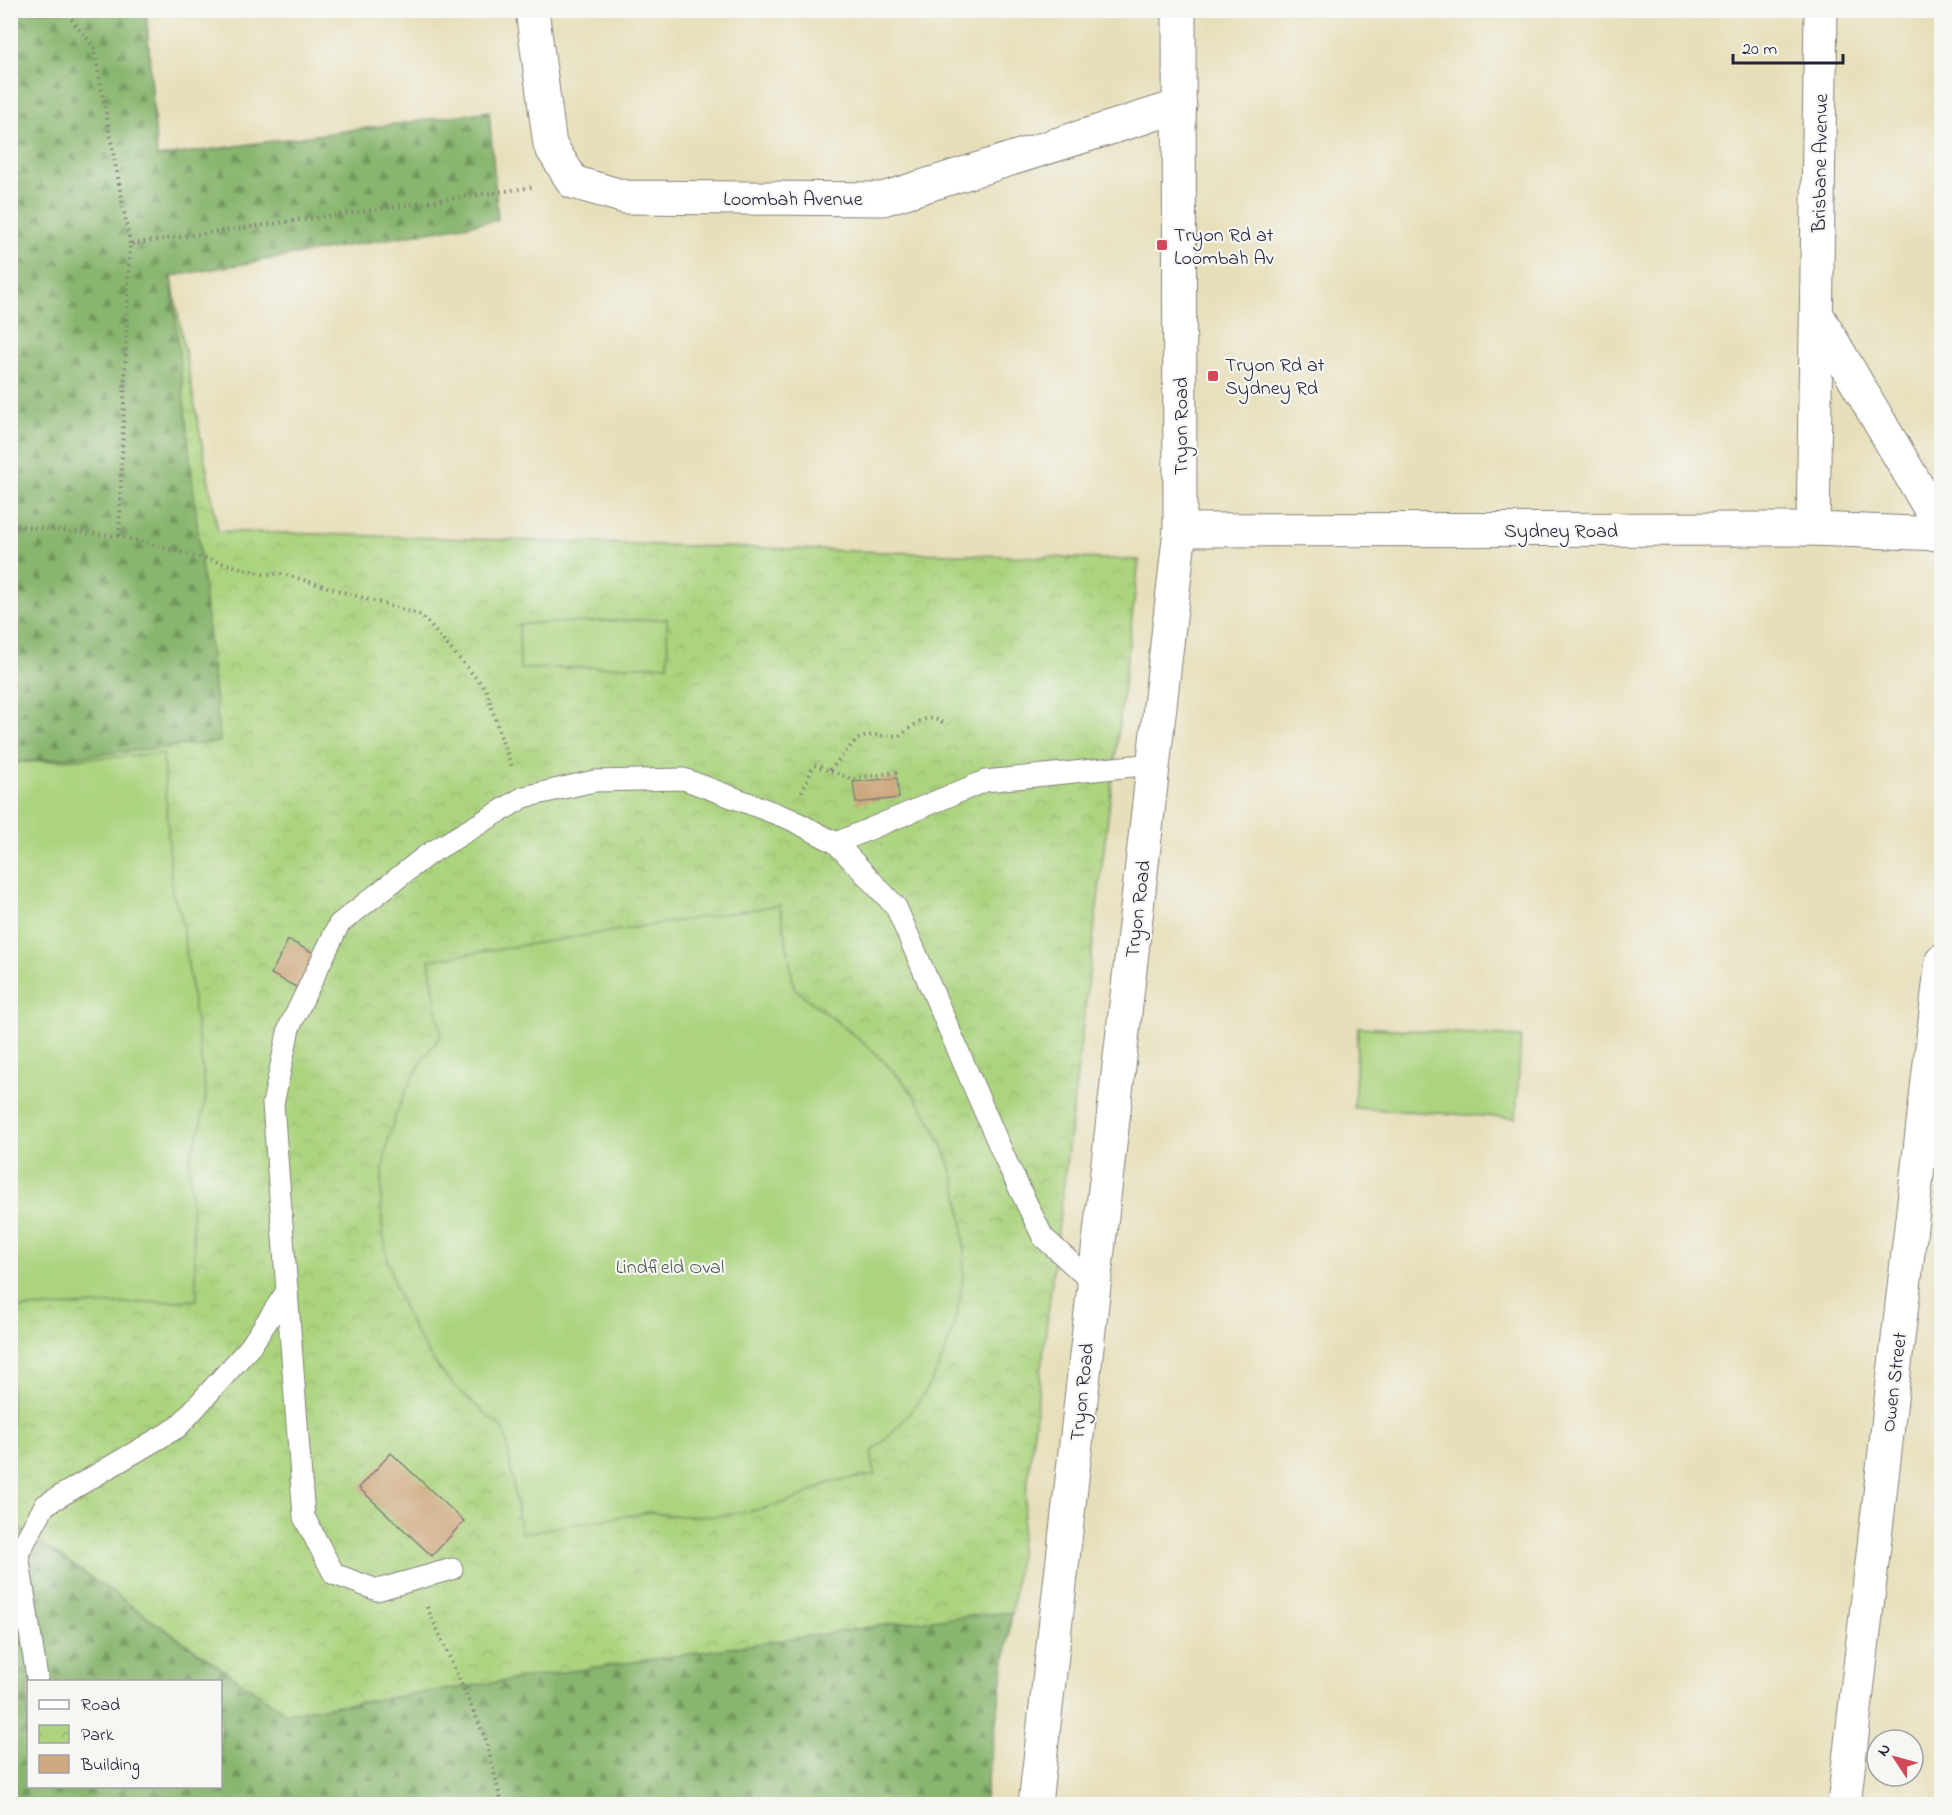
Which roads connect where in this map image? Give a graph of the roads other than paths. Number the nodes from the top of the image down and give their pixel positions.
1 (532, 10) edge
2 (1179, 10) edge
3 (1821, 10) edge
4 (1180, 106) junction
5 (1817, 315) junction
6 (1813, 529) junction
7 (1180, 530) junction
8 (1941, 532) edge
9 (1153, 764) junction
10 (836, 843) junction
11 (1941, 960) edge
12 (1093, 1283) junction
13 (287, 1291) junction
14 (452, 1569) dead end
15 (37, 1678) dead end
16 (1035, 1804) edge
17 (1844, 1804) edge

1 - 4 street, Loombah Avenue
2 - 4 street, Tryon Road
3 - 5 street, Brisbane Avenue
4 - 7 street, Tryon Road
5 - 6 street, Brisbane Avenue
5 - 8 street
6 - 7 street, Sydney Road
6 - 8 street, Sydney Road
7 - 9 street, Tryon Road
9 - 10 lane
9 - 12 street, Tryon Road
10 - 12 lane
10 - 13 lane
11 - 17 street, Owen Street
12 - 16 street, Tryon Road
13 - 14 lane
13 - 15 lane

